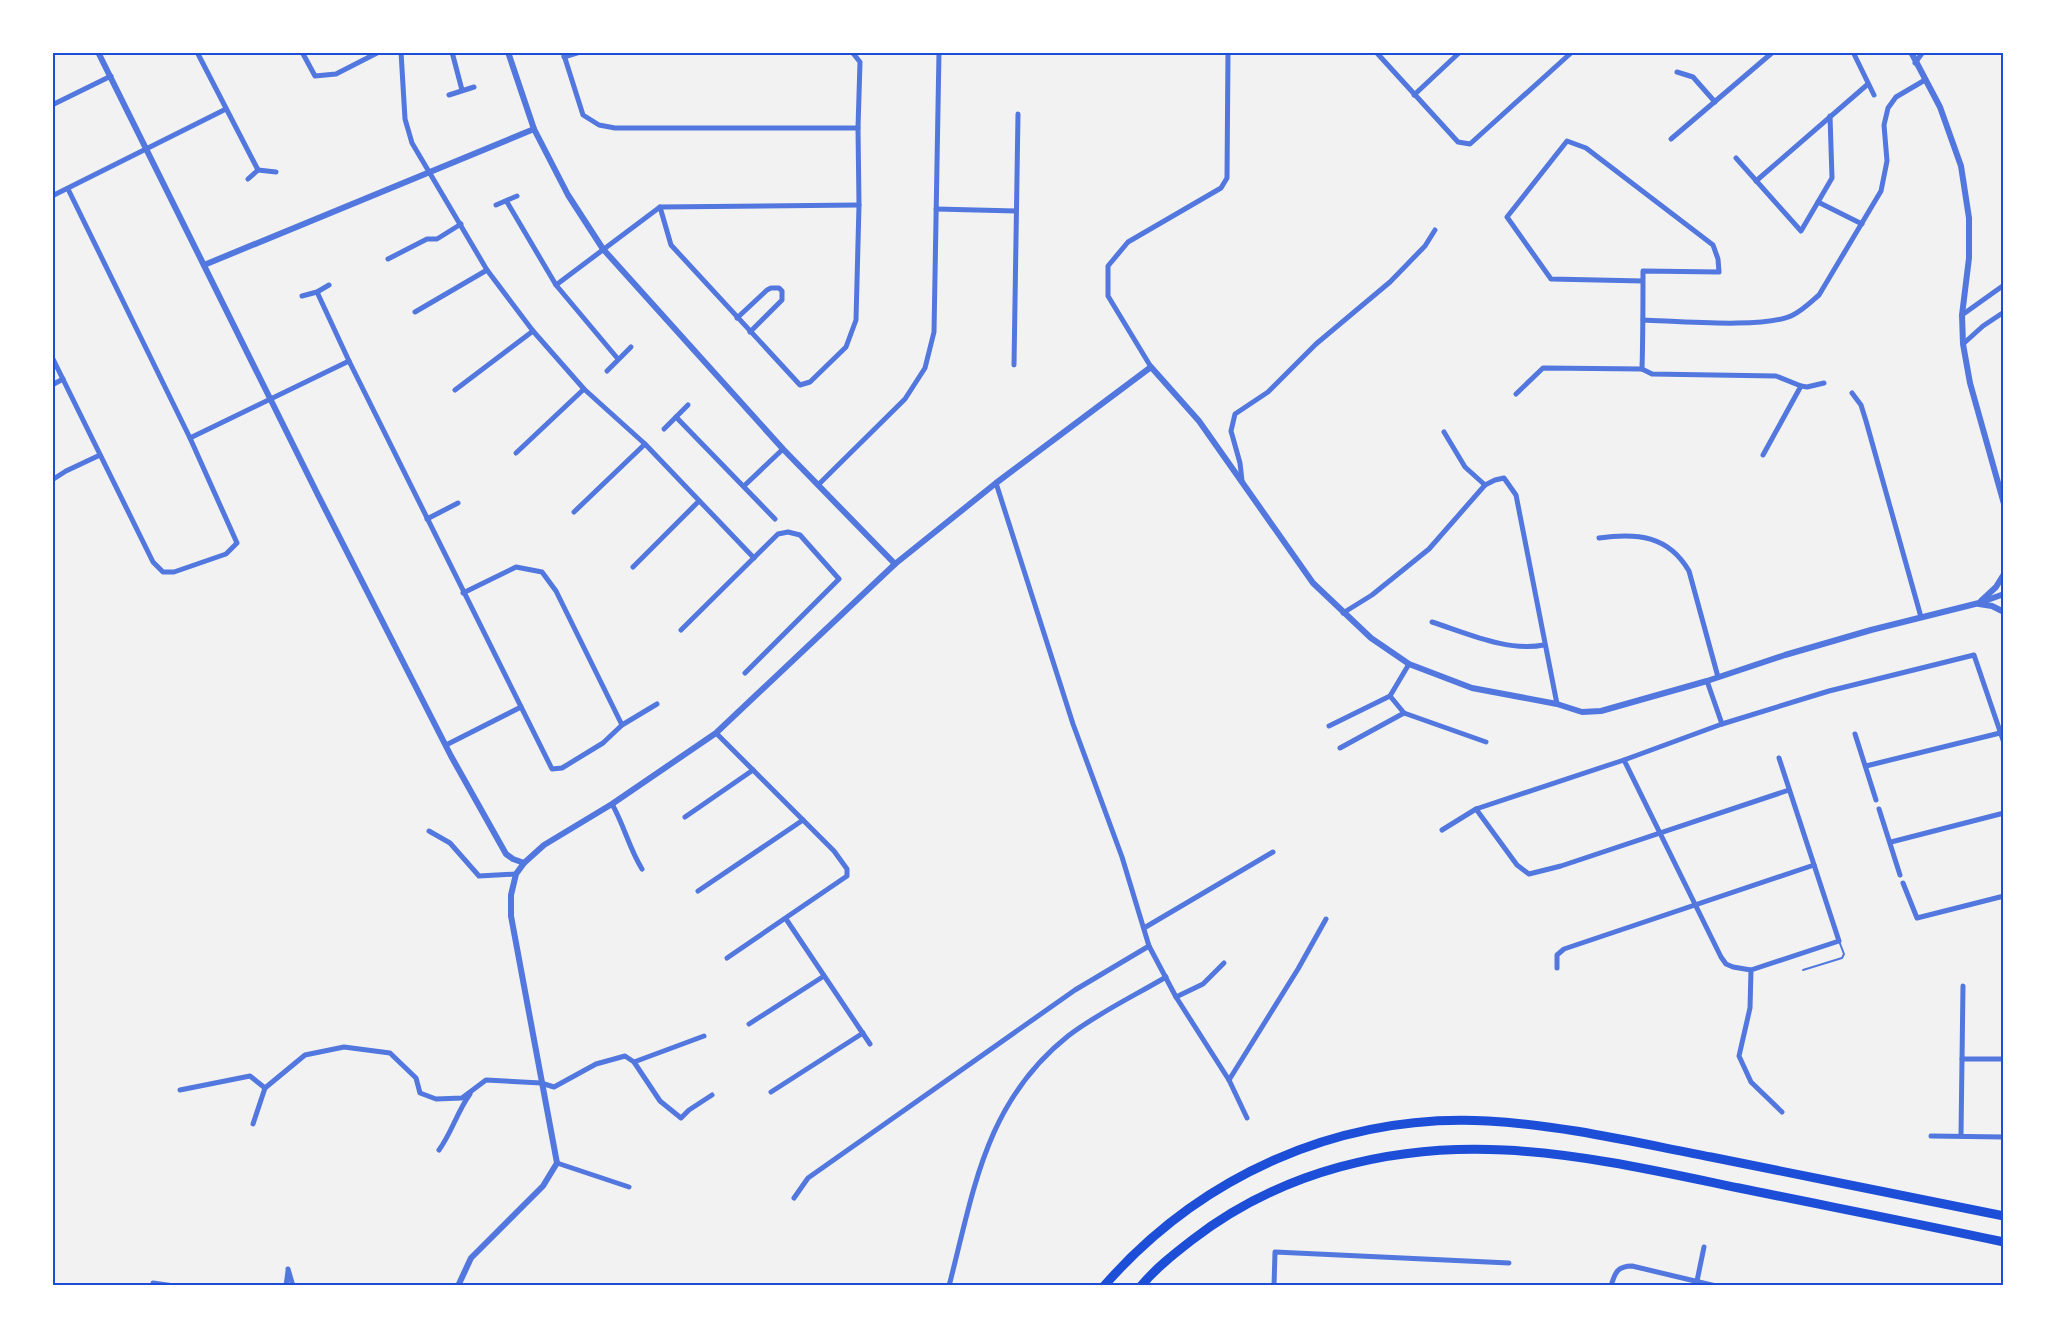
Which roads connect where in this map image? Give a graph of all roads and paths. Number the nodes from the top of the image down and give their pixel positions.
1 (98, 52) edge
2 (197, 52) edge
3 (302, 52) edge
4 (379, 52) edge
5 (401, 52) edge
6 (452, 52) edge
7 (508, 52) edge
8 (580, 52) edge
9 (852, 52) edge
10 (939, 52) edge
11 (1228, 52) edge
12 (1376, 52) edge
13 (1460, 52) edge
14 (1572, 52) edge
15 (1853, 52) edge
16 (1911, 52) edge
17 (1923, 52) edge
18 (1771, 53) edge
19 (564, 55) edge
20 (1915, 63) junction
21 (1677, 72) dead end
22 (111, 76) junction
23 (1924, 80) junction
24 (1868, 84) junction
25 (474, 87) dead end
26 (462, 90) junction
27 (449, 95) dead end
28 (1414, 95) junction
29 (1874, 95) dead end
30 (1715, 102) junction
31 (52, 105) edge
32 (226, 108) junction
33 (1018, 114) dead end
34 (1830, 116) junction
35 (858, 128) junction
36 (534, 129) junction
37 (1671, 139) dead end
38 (147, 149) junction
39 (1736, 158) dead end
40 (258, 170) junction
41 (430, 171) junction
42 (276, 172) dead end
43 (248, 179) dead end
44 (1756, 181) junction
45 (68, 189) junction
46 (52, 196) edge
47 (517, 196) dead end
48 (507, 202) junction
49 (1818, 202) junction
50 (496, 205) dead end
51 (860, 205) junction
52 (660, 207) junction
53 (936, 209) junction
54 (1016, 211) junction
55 (461, 224) junction
56 (1862, 224) junction
57 (1435, 230) dead end
58 (603, 249) junction
59 (388, 259) dead end
60 (204, 265) junction
61 (487, 270) junction
62 (1643, 281) junction
63 (329, 285) dead end
64 (556, 285) junction
65 (2004, 285) edge
66 (317, 292) junction
67 (302, 296) dead end
68 (415, 312) dead end
69 (2004, 312) edge
70 (1962, 315) junction
71 (737, 318) junction
72 (1643, 320) junction
73 (533, 331) junction
74 (750, 332) junction
75 (1964, 344) junction
76 (631, 347) dead end
77 (52, 357) edge
78 (618, 359) junction
79 (349, 361) junction
80 (1014, 365) dead end
81 (1151, 367) junction
82 (1642, 369) junction
83 (607, 371) dead end
84 (63, 379) junction
85 (1824, 383) dead end
86 (52, 385) edge
87 (1802, 386) junction
88 (584, 389) junction
89 (455, 390) dead end
90 (1852, 393) dead end
91 (1516, 394) dead end
92 (270, 398) junction
93 (688, 405) dead end
94 (676, 417) junction
95 (664, 429) dead end
96 (1444, 432) dead end
97 (190, 438) junction
98 (645, 444) junction
99 (783, 449) junction
100 (516, 453) dead end
101 (100, 455) junction
102 (1763, 455) dead end
103 (52, 480) edge
104 (1242, 481) junction
105 (996, 483) junction
106 (818, 485) junction
107 (1485, 485) junction
108 (744, 486) junction
109 (2002, 495) edge
110 (699, 501) junction
111 (458, 502) dead end
112 (2004, 504) edge
113 (574, 512) dead end
114 (427, 519) junction
115 (775, 519) dead end
116 (1599, 538) dead end
117 (754, 558) junction
118 (895, 564) junction
119 (633, 567) dead end
120 (2004, 574) edge
121 (464, 593) junction
122 (2004, 594) edge
123 (1978, 603) junction
124 (2004, 612) edge
125 (1344, 613) junction
126 (1921, 617) junction
127 (1432, 622) dead end
128 (681, 630) dead end
129 (1544, 645) junction
130 (1409, 664) junction
131 (745, 673) dead end
132 (1718, 677) junction
133 (1707, 681) junction
134 (1390, 696) junction
135 (657, 704) dead end
136 (1557, 704) junction
137 (521, 707) junction
138 (1404, 713) junction
139 (1722, 724) junction
140 (622, 725) junction
141 (1329, 726) dead end
142 (716, 733) junction
143 (2000, 733) junction
144 (1855, 734) dead end
145 (1486, 742) dead end
146 (2004, 743) edge
147 (446, 745) junction
148 (1340, 748) dead end
149 (1779, 758) dead end
150 (1624, 760) junction
151 (1866, 766) junction
152 (753, 770) junction
153 (1789, 790) junction
154 (1876, 800) dead end
155 (612, 804) junction
156 (1476, 808) junction
157 (1880, 809) dead end
158 (2004, 813) edge
159 (685, 817) dead end
160 (803, 820) junction
161 (1442, 830) dead end
162 (429, 831) dead end
163 (1661, 832) junction
164 (1891, 842) junction
165 (1273, 852) dead end
166 (524, 863) junction
167 (1814, 865) junction
168 (642, 869) dead end
169 (516, 874) junction
170 (1900, 875) dead end
171 (1904, 883) dead end
172 (698, 891) dead end
173 (2004, 896) edge
174 (1696, 905) junction
175 (786, 919) junction
176 (1326, 919) dead end
177 (1144, 928) junction
178 (1839, 941) junction
179 (1149, 946) junction
180 (728, 958) dead end
181 (1224, 963) dead end
182 (1557, 968) dead end
183 (1751, 970) junction
184 (1803, 970) dead end
185 (824, 976) junction
186 (1166, 977) junction
187 (1963, 986) dead end
188 (1176, 997) junction
189 (749, 1024) dead end
190 (862, 1033) junction
191 (704, 1036) dead end
192 (870, 1044) dead end
193 (1962, 1059) junction
194 (2004, 1059) edge
195 (634, 1062) junction
196 (1229, 1080) junction
197 (541, 1083) junction
198 (265, 1088) junction
199 (475, 1088) junction
200 (180, 1090) dead end
201 (771, 1092) dead end
202 (712, 1095) dead end
203 (1782, 1112) dead end
204 (1247, 1118) dead end
205 (253, 1124) dead end
206 (1961, 1135) junction
207 (1931, 1136) dead end
208 (2004, 1137) edge
209 (439, 1150) dead end
210 (557, 1163) junction
211 (629, 1187) dead end
212 (794, 1198) dead end
213 (2004, 1216) edge
214 (2004, 1242) edge
215 (1704, 1247) dead end
216 (1509, 1263) dead end
217 (1697, 1281) junction
218 (153, 1283) dead end
219 (174, 1286) edge
220 (286, 1286) edge
221 (293, 1286) edge
222 (458, 1286) edge
223 (949, 1286) edge
224 (1104, 1286) edge
225 (1141, 1286) edge
226 (1274, 1286) edge
227 (1611, 1286) edge
228 (1716, 1286) edge

1 - 22 street
2 - 32 street
3 - 4 street
5 - 41 street
6 - 26 street
7 - 36 street
8 - 19 street
9 - 35 street
10 - 53 street
11 - 81 street
12 - 28 street
13 - 28 street
14 - 28 street
15 - 24 street
16 - 20 street
17 - 20 street
18 - 30 street
19 - 35 street
20 - 23 street
21 - 30 street
22 - 31 street
22 - 38 street
23 - 56 street
23 - 70 street
24 - 29 street
24 - 34 street
25 - 26 street
26 - 27 street
30 - 37 street
32 - 38 street
32 - 40 street
33 - 54 street
34 - 44 street
34 - 49 street
35 - 51 street
36 - 41 street
36 - 58 street
38 - 45 street
38 - 60 street
39 - 44 street
40 - 42 street
40 - 43 street
41 - 55 street
41 - 60 street
44 - 49 street
45 - 46 street
45 - 97 street
47 - 48 street
48 - 50 street
48 - 64 street
49 - 56 street
51 - 52 street
51 - 74 street
52 - 58 street
52 - 71 street
53 - 54 street
53 - 106 street
54 - 80 street
55 - 59 street
55 - 61 street
56 - 72 street
57 - 104 street
58 - 64 street
58 - 99 street
60 - 92 street
61 - 68 street
61 - 73 street
62 - 62 street
62 - 72 street
63 - 66 street
64 - 78 street
65 - 70 street
66 - 67 street
66 - 79 street
69 - 75 street
70 - 75 street
71 - 74 street
71 - 74 street
72 - 82 street
73 - 88 street
73 - 89 street
75 - 109 street
76 - 78 street
77 - 84 street
78 - 83 street
79 - 92 street
79 - 114 street
81 - 104 street
81 - 105 street
82 - 87 street
82 - 91 street
84 - 86 street
84 - 101 street
85 - 87 street
87 - 102 street
88 - 98 street
88 - 100 street
90 - 126 street
92 - 97 street
92 - 147 street
93 - 94 street
94 - 95 street
94 - 108 street
96 - 107 street
97 - 101 street
98 - 110 street
98 - 113 street
99 - 106 street
99 - 108 street
101 - 103 street
104 - 125 street
105 - 118 street
105 - 177 street
106 - 118 street
107 - 125 street
107 - 129 street
108 - 115 street
109 - 112 street
110 - 117 street
110 - 119 street
111 - 114 street
114 - 121 street
116 - 132 street
117 - 128 street
117 - 131 street
118 - 142 street
120 - 123 street
121 - 137 street
121 - 140 street
122 - 123 street
123 - 124 street
123 - 126 street
125 - 130 street
126 - 132 street
127 - 129 street
129 - 136 street
130 - 134 street
130 - 136 street
132 - 133 street
133 - 136 street
133 - 139 street
134 - 138 street
134 - 141 street
135 - 140 street
137 - 140 street
137 - 147 street
138 - 145 street
138 - 148 street
139 - 143 street
139 - 150 street
142 - 152 street
142 - 155 street
143 - 146 street
143 - 151 street
144 - 151 street
147 - 166 street
149 - 153 street
150 - 156 street
150 - 163 street
151 - 154 street
152 - 159 street
152 - 160 street
153 - 163 street
153 - 167 street
155 - 166 street
155 - 168 street
156 - 161 street
156 - 163 street
157 - 164 street
158 - 164 street
160 - 172 street
160 - 175 street
162 - 169 street
163 - 174 street
164 - 170 street
165 - 177 street
166 - 169 street
167 - 174 street
167 - 178 street
169 - 197 street
171 - 173 street
174 - 182 street
174 - 183 street
175 - 180 street
175 - 185 street
176 - 196 street
177 - 179 street
178 - 183 street
178 - 184 lane
179 - 186 street
179 - 212 street
181 - 188 street
183 - 203 street
185 - 189 street
185 - 190 street
186 - 188 street
186 - 223 street
187 - 193 street
188 - 196 street
190 - 192 street
190 - 201 street
191 - 195 street
193 - 194 street
193 - 206 street
195 - 197 street
195 - 202 street
196 - 204 street
197 - 199 street
197 - 210 street
198 - 199 street
198 - 200 street
198 - 205 street
199 - 209 street
206 - 207 street
206 - 208 street
210 - 211 street
210 - 222 street
213 - 224 highway
214 - 225 highway
215 - 217 street
216 - 226 street
217 - 227 street
217 - 228 street
218 - 219 street
220 - 221 street

